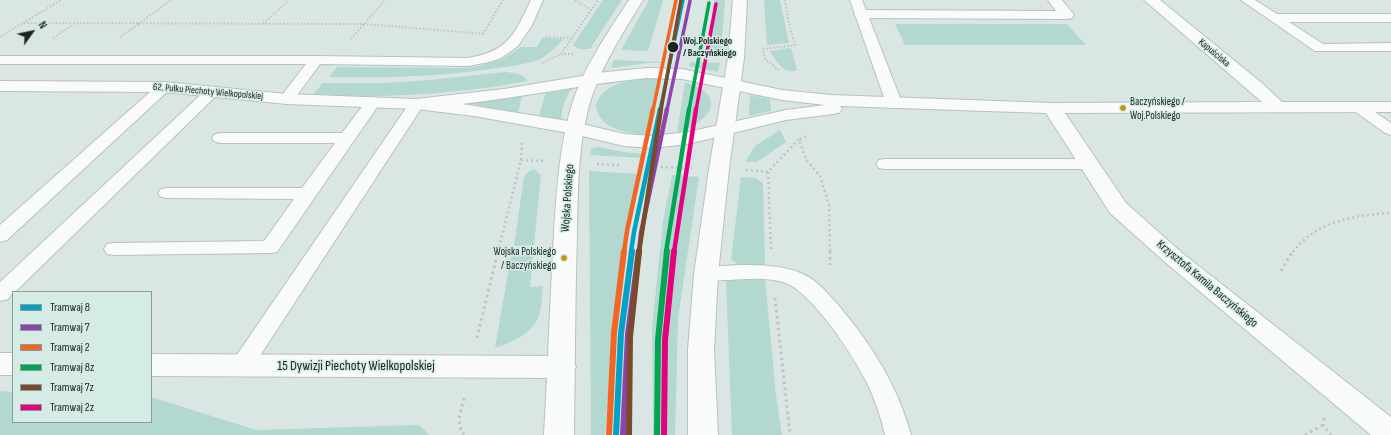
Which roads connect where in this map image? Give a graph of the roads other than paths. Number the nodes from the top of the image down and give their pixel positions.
1 (538, 0) edge
2 (636, 0) edge
3 (740, 0) edge
4 (1055, 0) edge
5 (1151, 0) edge
6 (1247, 0) edge
7 (859, 7) edge
8 (1275, 18) junction
9 (1391, 18) edge
10 (1391, 47) edge
11 (0, 60) edge
12 (316, 60) junction
13 (590, 80) junction
14 (0, 86) edge
15 (733, 86) junction
16 (164, 87) junction
17 (213, 91) junction
18 (287, 99) junction
19 (372, 103) junction
20 (894, 103) junction
21 (416, 104) junction
22 (1277, 107) junction
23 (1358, 107) junction
24 (1391, 107) edge
25 (1052, 108) junction
26 (574, 128) junction
27 (726, 128) junction
28 (1391, 130) edge
29 (220, 138) dead end
30 (347, 138) junction
31 (885, 164) dead end
32 (1088, 164) junction
33 (168, 193) dead end
34 (308, 194) junction
35 (0, 236) edge
36 (114, 249) dead end
37 (706, 274) junction
38 (0, 294) edge
39 (0, 364) edge
40 (12, 364) edge
41 (152, 365) edge
42 (242, 365) junction
43 (562, 366) junction
44 (1391, 434) edge
45 (559, 435) edge
46 (703, 435) edge
47 (898, 435) edge

1 - 12 lane
2 - 13 street, Wojska Polskiego
3 - 15 street
4 - 7 street
5 - 22 street, Kapuściska
6 - 8 lane
7 - 20 lane
8 - 9 lane
8 - 10 lane
11 - 12 lane
12 - 18 lane
13 - 15 street
13 - 21 street
13 - 26 street, Wojska Polskiego
14 - 16 street, 62. Pułku Piechoty Wielkopolskiej
15 - 20 street
15 - 27 street
16 - 17 street, 62. Pułku Piechoty Wielkopolskiej
16 - 35 lane
17 - 18 street, 62. Pułku Piechoty Wielkopolskiej
17 - 38 lane
18 - 19 street, 62. Pułku Piechoty Wielkopolskiej
19 - 21 street, 62. Pułku Piechoty Wielkopolskiej
19 - 30 lane
20 - 25 street
20 - 27 street
21 - 26 street
21 - 42 lane
22 - 23 street
22 - 25 street
23 - 24 street
23 - 28 lane
25 - 32 street, Krzysztofa Kamila Baczyńskiego
26 - 27 street
26 - 43 street, Wojska Polskiego
27 - 37 street
29 - 30 lane
30 - 34 lane
31 - 32 lane
32 - 44 street, Krzysztofa Kamila Baczyńskiego
33 - 34 lane
34 - 36 lane
37 - 46 street
37 - 47 lane
39 - 40 street
41 - 42 street, 15 Dywizji Piechoty Wielkopolskiej
42 - 43 street, 15 Dywizji Piechoty Wielkopolskiej
43 - 45 street, Wojska Polskiego

